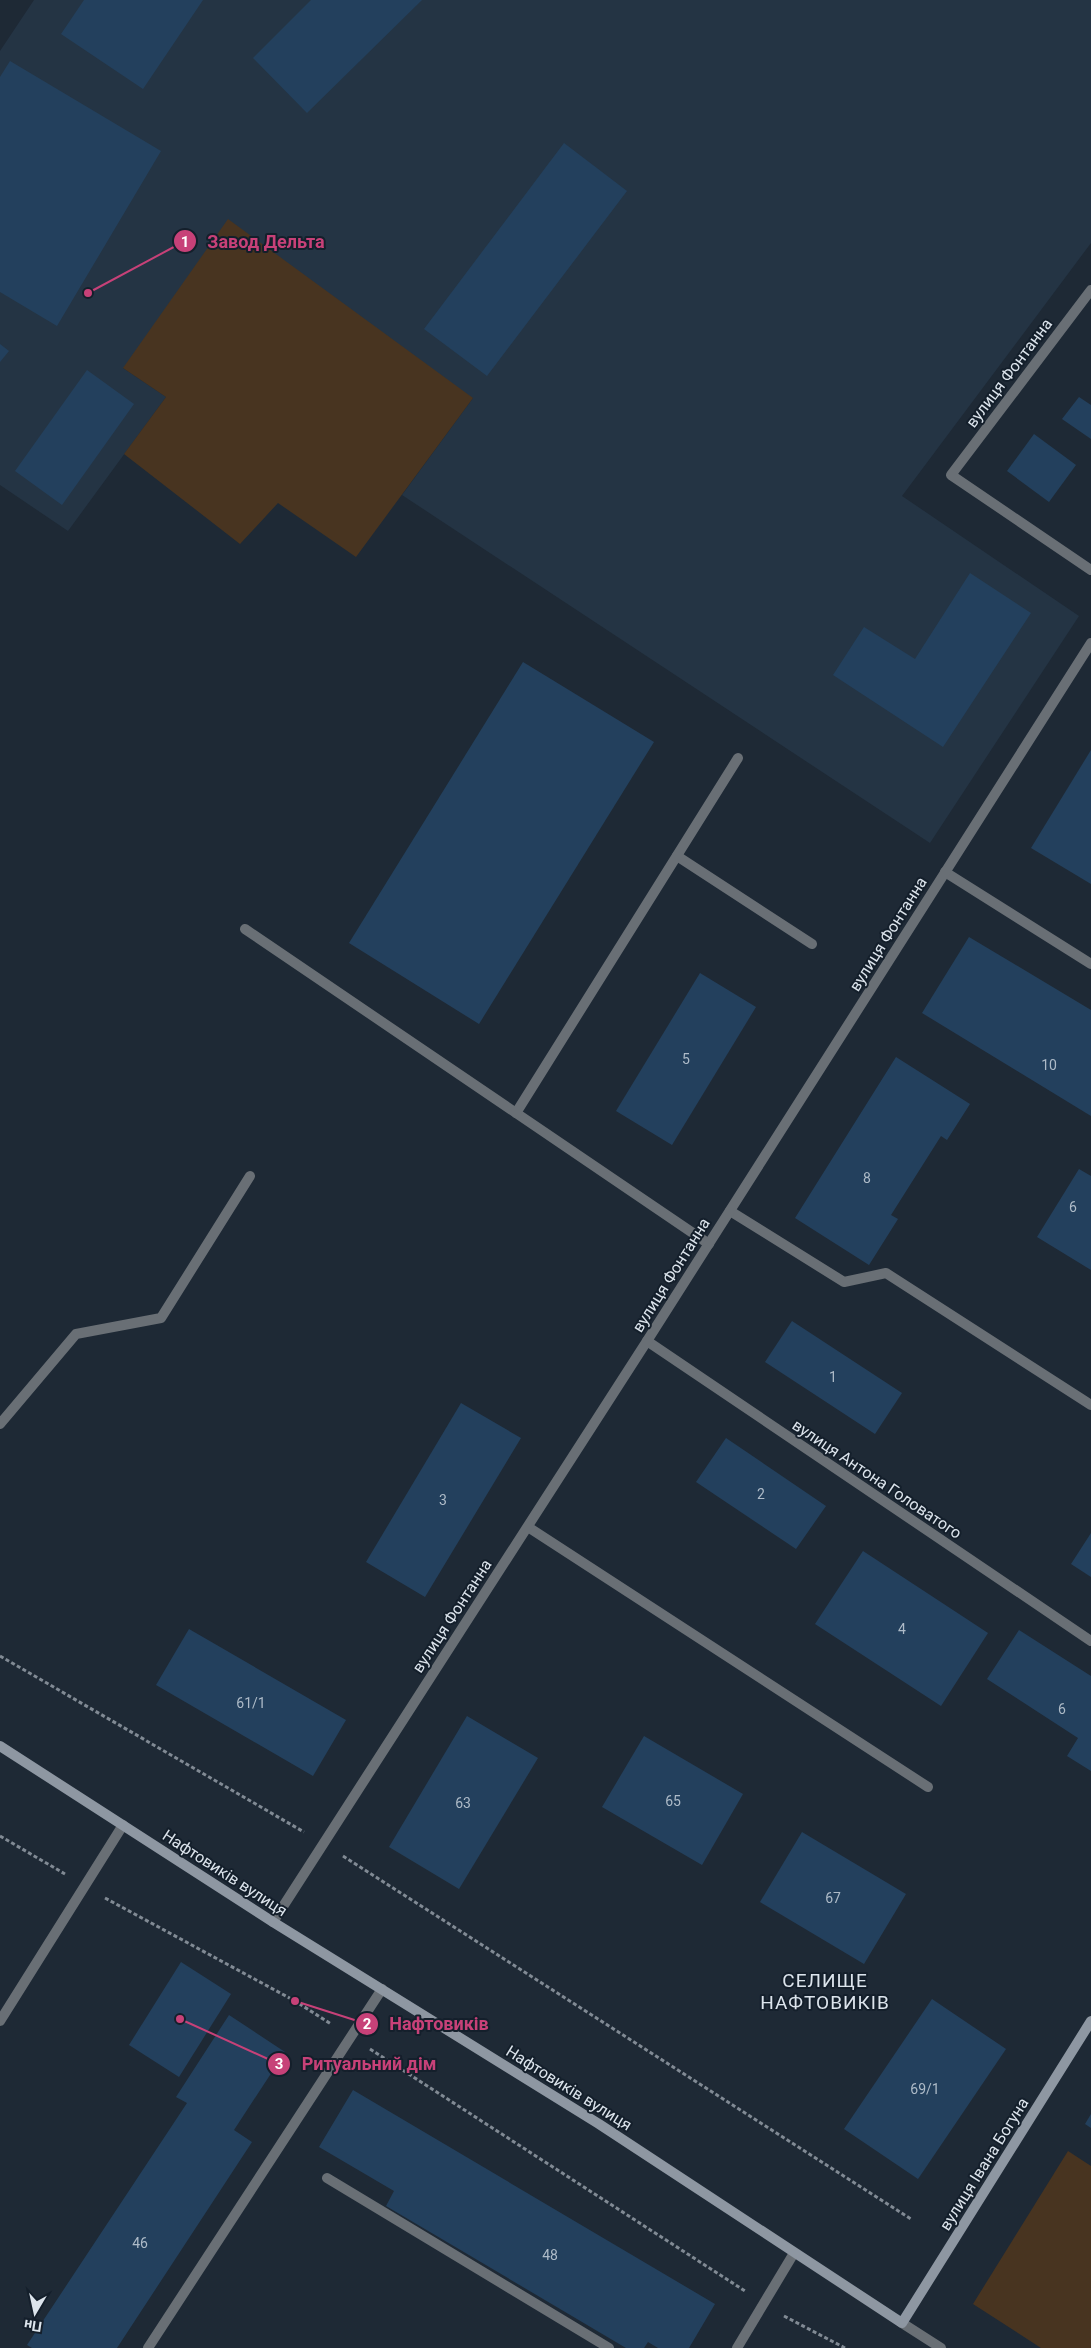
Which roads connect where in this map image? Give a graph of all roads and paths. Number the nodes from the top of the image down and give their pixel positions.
1 (1091, 290) edge
2 (1091, 570) edge
3 (1091, 643) edge
4 (738, 758) dead end
5 (677, 856) junction
6 (945, 872) junction
7 (245, 929) dead end
8 (812, 944) dead end
9 (1091, 964) edge
10 (516, 1113) junction
11 (250, 1176) dead end
12 (730, 1211) junction
13 (709, 1244) junction
14 (647, 1341) junction
15 (1091, 1405) edge
16 (0, 1424) edge
17 (528, 1527) junction
18 (1091, 1641) edge
19 (0, 1656) edge
20 (0, 1746) edge
21 (928, 1787) dead end
22 (123, 1825) junction
23 (0, 1836) edge
24 (324, 1844) junction
25 (85, 1886) junction
26 (273, 1922) junction
27 (382, 1989) junction
28 (0, 2021) edge
29 (1091, 2021) edge
30 (351, 2036) junction
31 (327, 2178) dead end
32 (911, 2219) dead end
33 (794, 2253) junction
34 (764, 2303) junction
35 (902, 2323) junction
36 (148, 2348) edge
37 (609, 2348) edge
38 (737, 2348) edge
39 (845, 2348) edge
40 (941, 2348) edge

1 - 2 street, вулиця Фонтанна
3 - 6 street, вулиця Фонтанна
4 - 5 street
5 - 8 street
5 - 10 street
6 - 9 street
6 - 12 street, вулиця Фонтанна
7 - 10 street
10 - 13 street
11 - 16 street
12 - 13 street, вулиця Фонтанна
12 - 15 street
13 - 14 street, вулиця Фонтанна
14 - 17 street, вулиця Фонтанна
14 - 18 street, вулиця Антона Головатого
17 - 21 street
17 - 24 street, вулиця Фонтанна
19 - 24 path
20 - 22 street, Нафтовиків вулиця
22 - 25 street
22 - 26 street, Нафтовиків вулиця
23 - 25 path
24 - 26 street, вулиця Фонтанна
24 - 32 path
25 - 28 street
25 - 30 path
26 - 27 street, Нафтовиків вулиця
27 - 30 street
27 - 33 street, Нафтовиків вулиця
29 - 35 street, вулиця Івана Богуна
30 - 34 path
30 - 36 street
31 - 37 street
33 - 34 street
33 - 35 street, Нафтовиків вулиця
34 - 38 street
34 - 39 path
35 - 40 street, Нафтовиків вулиця

